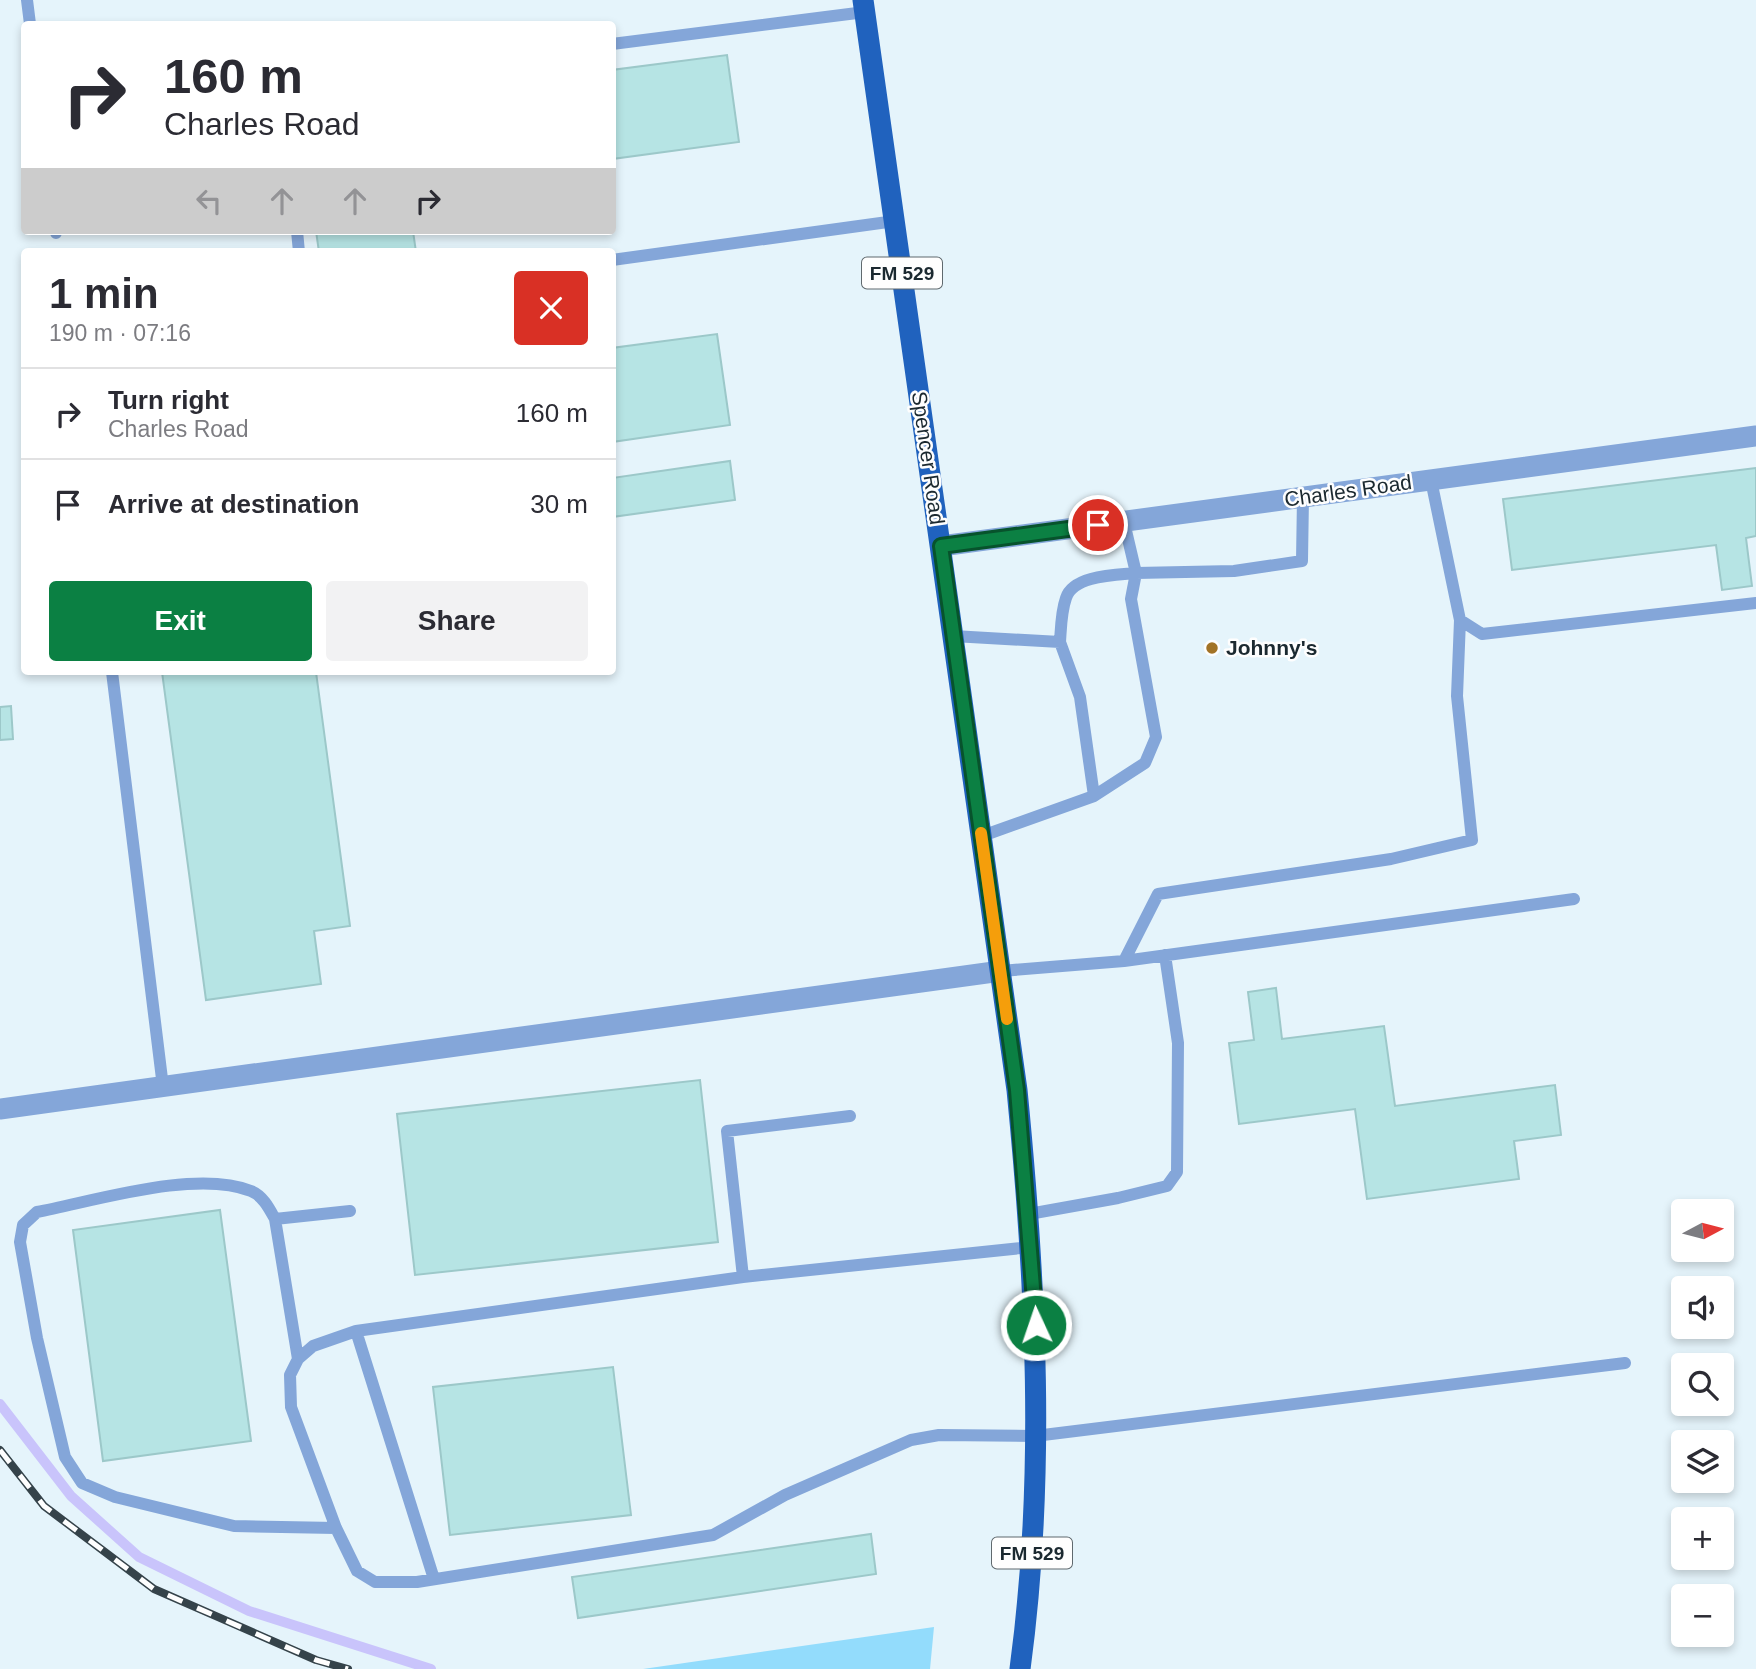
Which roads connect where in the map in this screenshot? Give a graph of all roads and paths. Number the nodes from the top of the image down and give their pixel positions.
1 (27, 0) edge
2 (864, 6) edge
3 (30, 21) edge
4 (616, 43) edge
5 (895, 221) junction
6 (616, 259) edge
7 (1756, 436) edge
8 (1431, 480) junction
9 (1303, 497) junction
10 (1124, 522) junction
11 (941, 546) junction
12 (1136, 573) junction
13 (1756, 603) edge
14 (1460, 620) junction
15 (953, 636) junction
16 (1060, 642) junction
17 (112, 675) edge
18 (1094, 796) junction
19 (982, 836) junction
20 (1574, 899) dead end
21 (1165, 955) junction
22 (1124, 961) junction
23 (1000, 971) junction
24 (163, 1087) junction
25 (0, 1109) edge
26 (850, 1116) dead end
27 (350, 1211) dead end
28 (1029, 1213) junction
29 (275, 1219) junction
30 (1031, 1247) junction
31 (743, 1277) junction
32 (356, 1331) junction
33 (298, 1359) junction
34 (1625, 1363) dead end
35 (1035, 1436) junction
36 (336, 1528) junction
37 (434, 1579) junction
38 (1020, 1669) edge

1 - 3 lane
2 - 4 lane
2 - 5 main road, Spencer Road / FM 529
5 - 6 lane
5 - 11 main road, Spencer Road / FM 529
7 - 8 street, Charles Road
8 - 9 street, Charles Road
8 - 14 lane
9 - 10 street, Charles Road
9 - 12 lane
10 - 11 street, Charles Road
10 - 12 lane
11 - 15 main road, Spencer Road / FM 529
12 - 16 lane
12 - 18 lane
13 - 14 lane
14 - 22 lane
15 - 16 lane
15 - 19 main road, Spencer Road / FM 529
16 - 18 lane
17 - 24 lane
18 - 19 lane
19 - 23 main road, Spencer Road / FM 529
20 - 21 lane
21 - 22 lane
21 - 28 lane
22 - 23 lane
23 - 24 street
23 - 28 main road, Spencer Road / FM 529
24 - 25 street
26 - 31 lane
27 - 29 lane
28 - 30 main road, Spencer Road / FM 529
29 - 33 lane
29 - 36 lane
30 - 31 lane
30 - 35 main road, Spencer Road / FM 529
31 - 32 lane
32 - 33 lane
32 - 37 lane
33 - 36 lane
34 - 35 lane
35 - 37 lane
35 - 38 main road, Spencer Road / FM 529
36 - 37 lane

